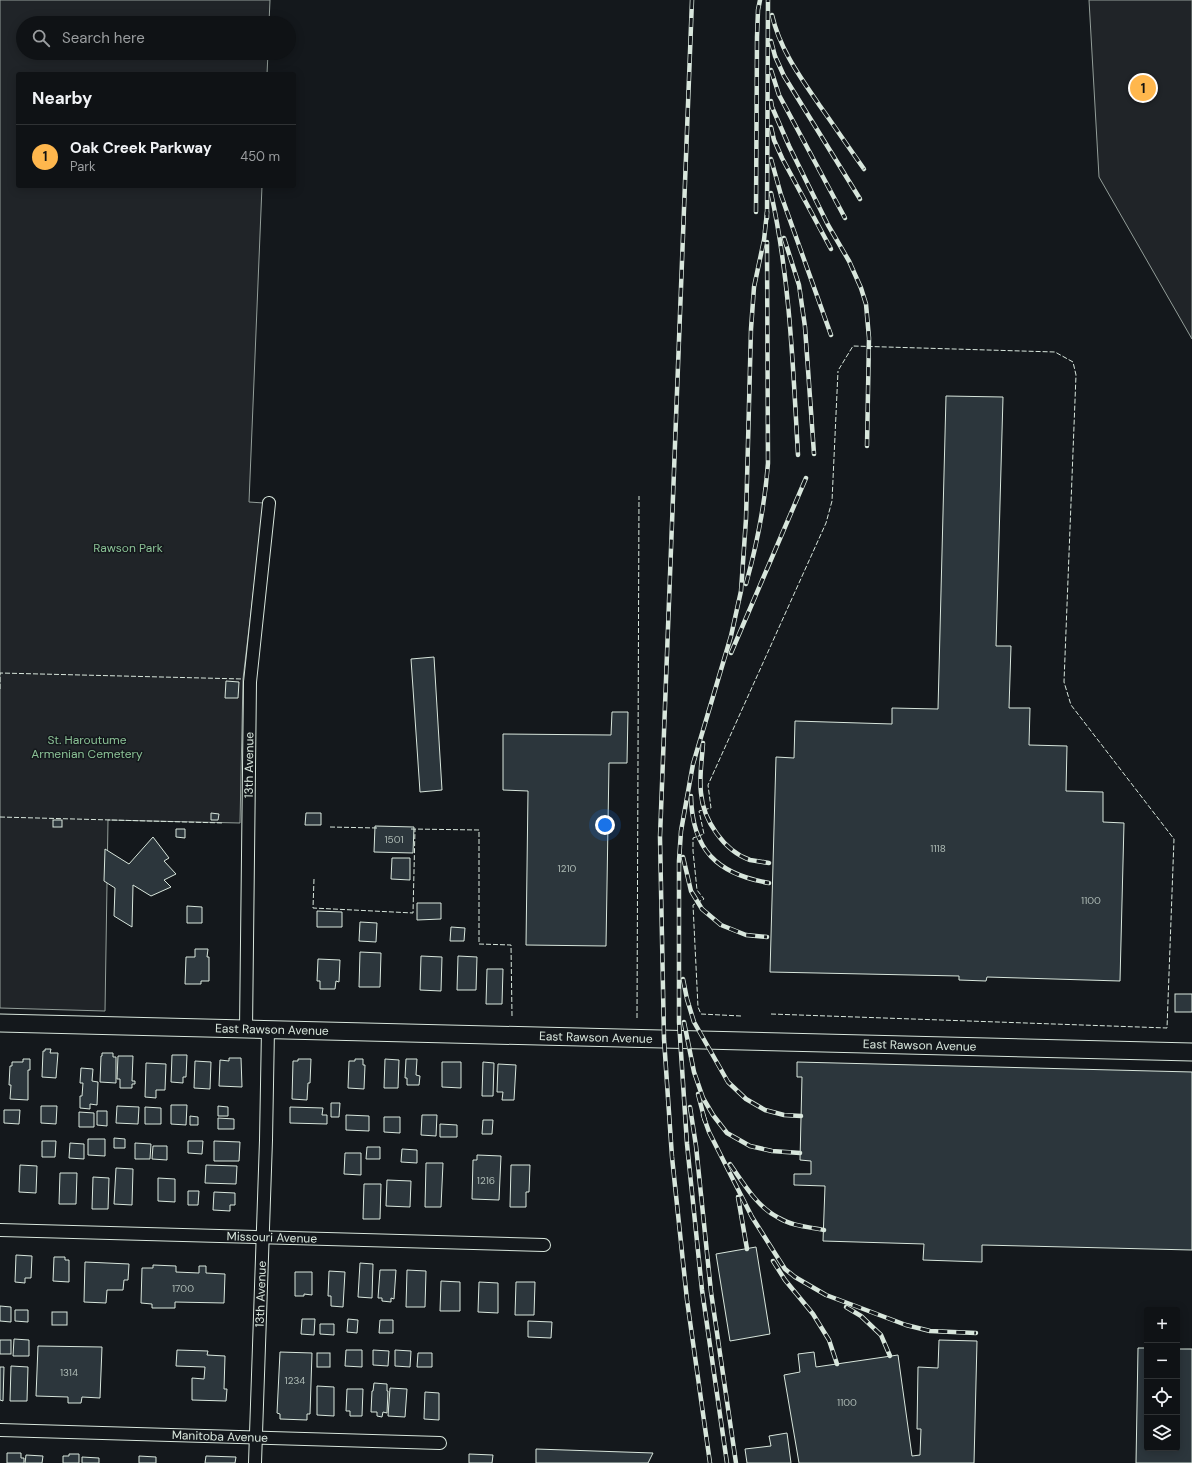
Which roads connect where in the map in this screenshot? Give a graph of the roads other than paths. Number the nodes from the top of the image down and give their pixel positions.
1 (269, 503) dead end
2 (0, 1023) edge
3 (246, 1029) junction
4 (268, 1029) junction
5 (1192, 1052) edge
6 (0, 1230) edge
7 (263, 1238) junction
8 (544, 1245) dead end
9 (0, 1430) edge
10 (256, 1438) junction
11 (440, 1443) dead end
12 (255, 1463) edge

1 - 3 street, 13th Avenue
2 - 3 main road, East Rawson Avenue
3 - 4 main road, East Rawson Avenue
4 - 5 main road, East Rawson Avenue
4 - 7 street, 13th Avenue
6 - 7 street, Missouri Avenue
7 - 8 street, Missouri Avenue
7 - 10 street, 13th Avenue
9 - 10 street, Manitoba Avenue
10 - 11 street, Manitoba Avenue
10 - 12 street, 13th Avenue

